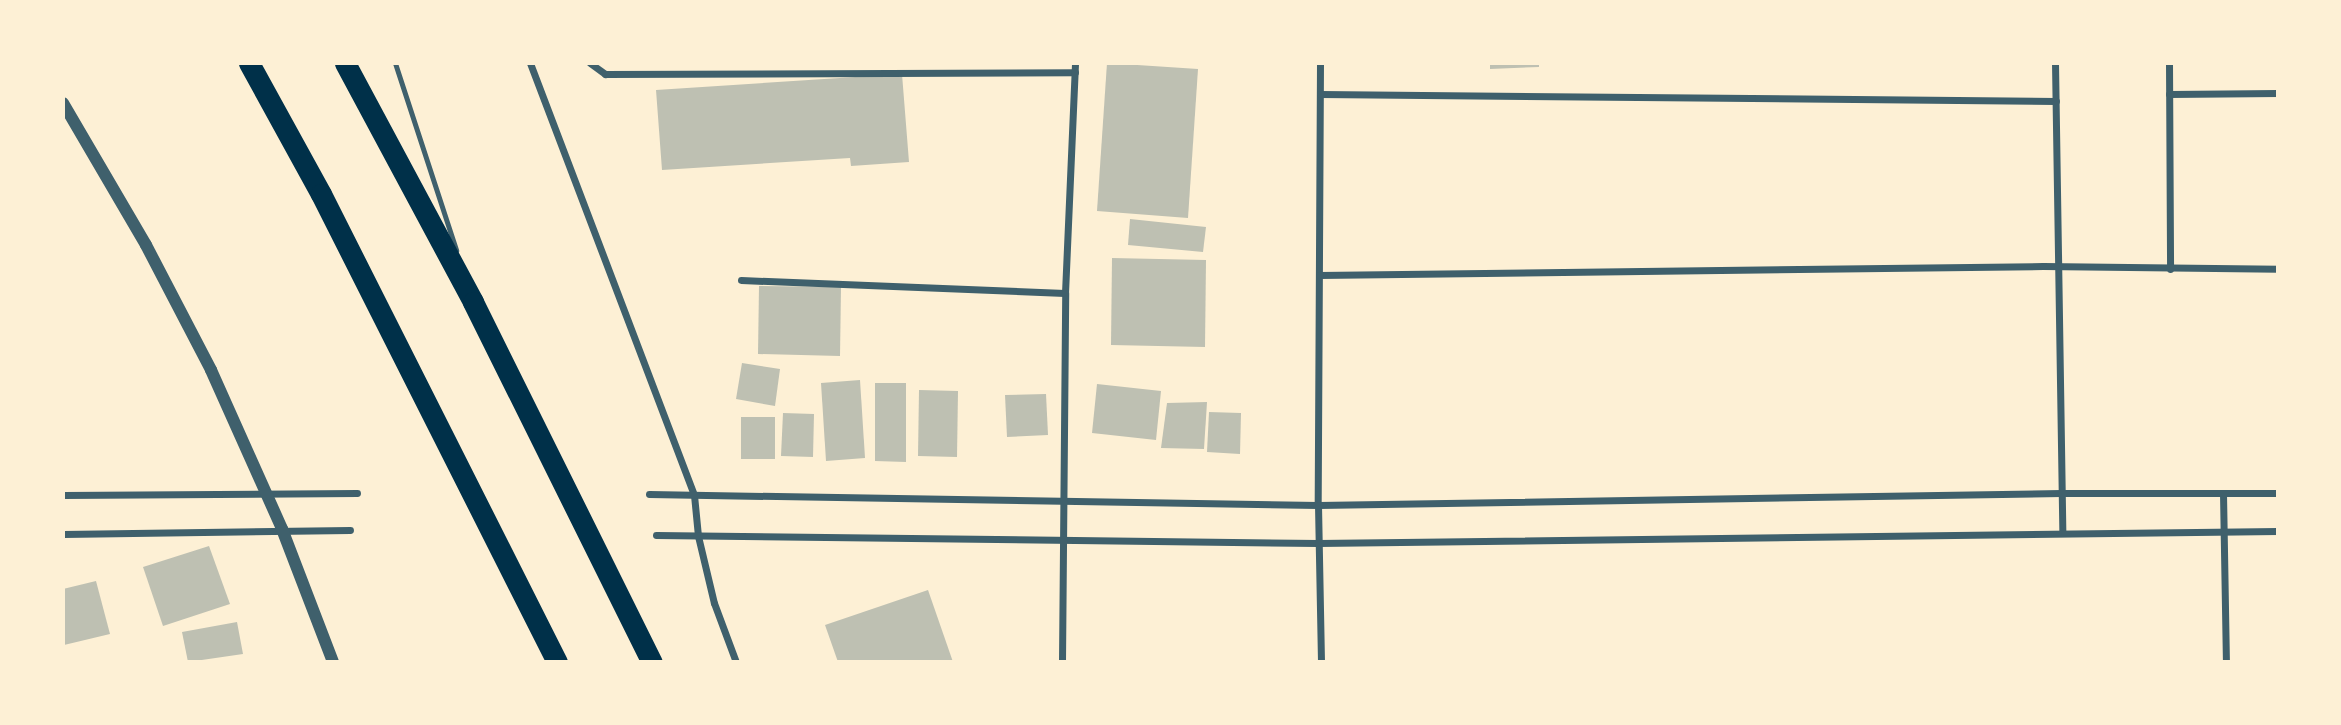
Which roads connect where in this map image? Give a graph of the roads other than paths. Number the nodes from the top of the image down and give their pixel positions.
1 (249, 63) edge
2 (345, 63) edge
3 (395, 63) edge
4 (530, 63) edge
5 (590, 63) edge
6 (1075, 63) edge
7 (1320, 63) edge
8 (2055, 63) edge
9 (2169, 63) edge
10 (1075, 72) junction
11 (2278, 93) edge
12 (1320, 94) junction
13 (2169, 94) junction
14 (2056, 101) junction
15 (63, 103) edge
16 (2058, 266) junction
17 (2170, 269) junction
18 (2278, 269) edge
19 (1319, 275) junction
20 (741, 280) dead end
21 (1065, 293) junction
22 (473, 302) junction
23 (267, 493) junction
24 (357, 493) dead end
25 (2061, 493) junction
26 (2223, 493) junction
27 (2278, 493) edge
28 (649, 494) dead end
29 (63, 495) edge
30 (694, 495) junction
31 (1062, 503) junction
32 (1318, 505) junction
33 (282, 529) junction
34 (350, 530) dead end
35 (2224, 531) junction
36 (2278, 531) edge
37 (2062, 532) junction
38 (63, 534) edge
39 (656, 536) dead end
40 (698, 536) junction
41 (1061, 543) junction
42 (1318, 543) junction
43 (333, 662) edge
44 (556, 662) edge
45 (652, 662) edge
46 (736, 662) edge
47 (1062, 662) edge
48 (1321, 662) edge
49 (2226, 662) edge

1 - 44 highway
2 - 22 highway
3 - 22 lane
4 - 30 street
5 - 10 street
6 - 10 street
7 - 12 street
8 - 14 street
9 - 13 street
10 - 21 street
11 - 13 street
12 - 14 street
12 - 19 street
13 - 17 street
14 - 16 street
15 - 23 street
16 - 17 street
16 - 19 street
16 - 25 street
17 - 18 street
19 - 32 street
20 - 21 street
21 - 31 street
22 - 45 highway
23 - 24 street
23 - 29 street
23 - 33 street
25 - 26 street
25 - 32 street
25 - 37 street
26 - 27 street
26 - 35 street
28 - 30 street
30 - 31 street
30 - 40 street
31 - 32 street
31 - 41 street
32 - 42 street
33 - 34 street
33 - 38 street
33 - 43 street
35 - 36 street
35 - 37 street
35 - 49 street
37 - 42 street
39 - 40 street
40 - 41 street
40 - 46 street
41 - 42 street
41 - 47 street
42 - 48 street

